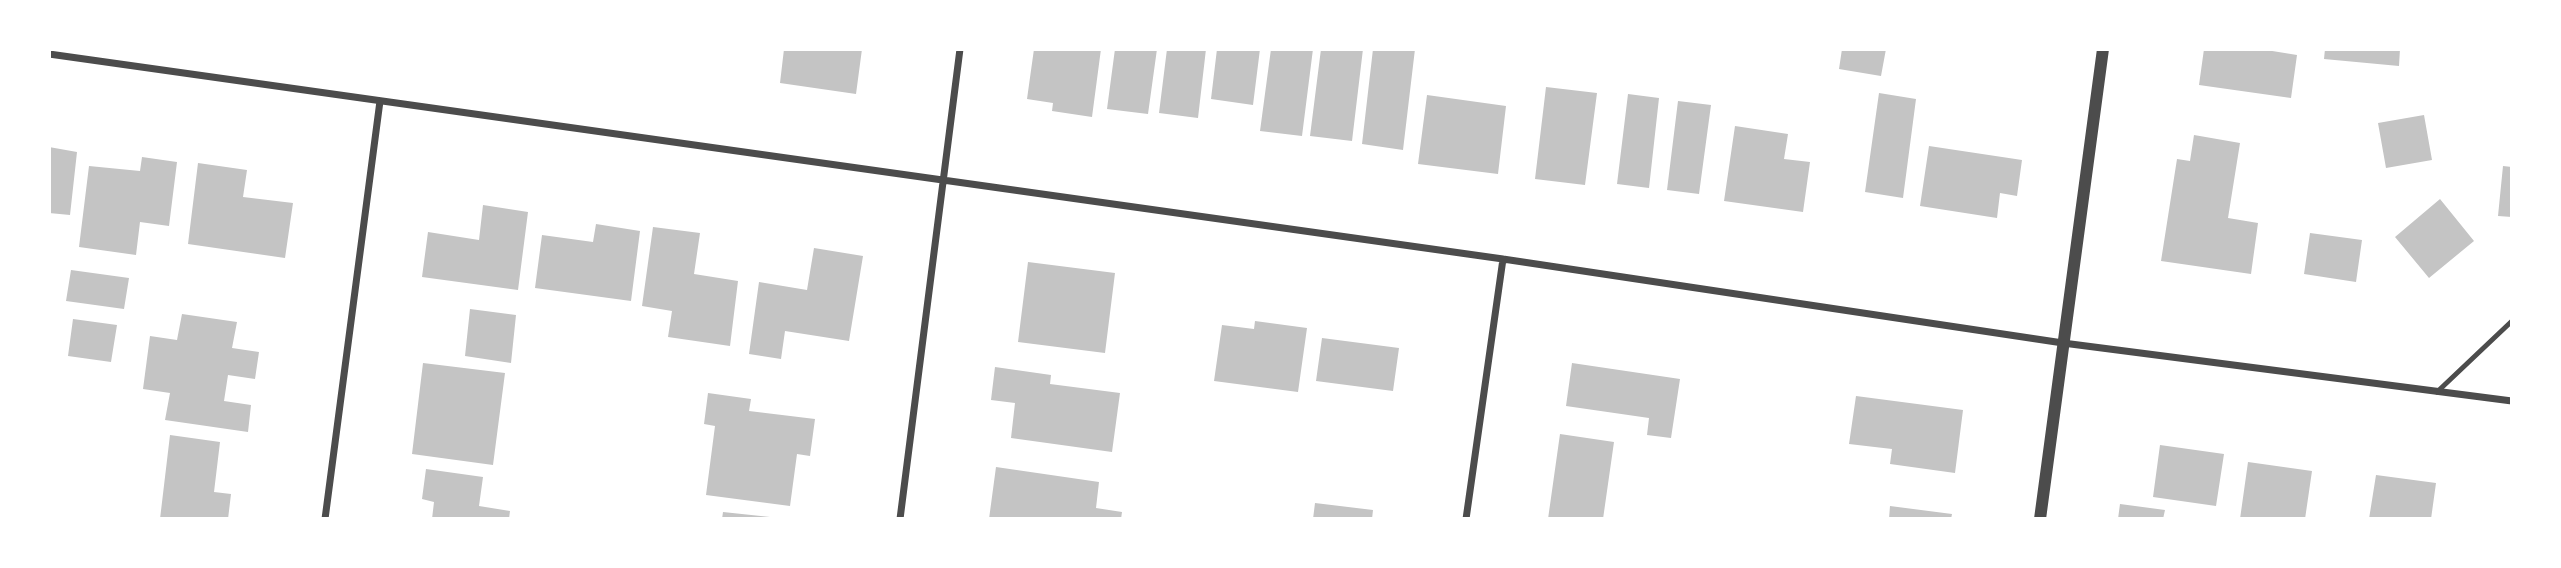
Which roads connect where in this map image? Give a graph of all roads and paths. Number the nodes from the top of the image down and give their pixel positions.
1 (960, 49) edge
2 (2103, 49) edge
3 (49, 54) edge
4 (380, 101) junction
5 (944, 181) junction
6 (1503, 259) junction
7 (2512, 321) edge
8 (2063, 343) junction
9 (2437, 391) junction
10 (2512, 401) edge
11 (325, 519) edge
12 (900, 519) edge
13 (1466, 519) edge
14 (2040, 519) edge

1 - 5 street
2 - 8 street
3 - 4 street
4 - 5 street
4 - 11 street
5 - 6 street
5 - 12 street
6 - 8 street
6 - 13 street
7 - 9 lane
8 - 9 street
8 - 14 street
9 - 10 street

